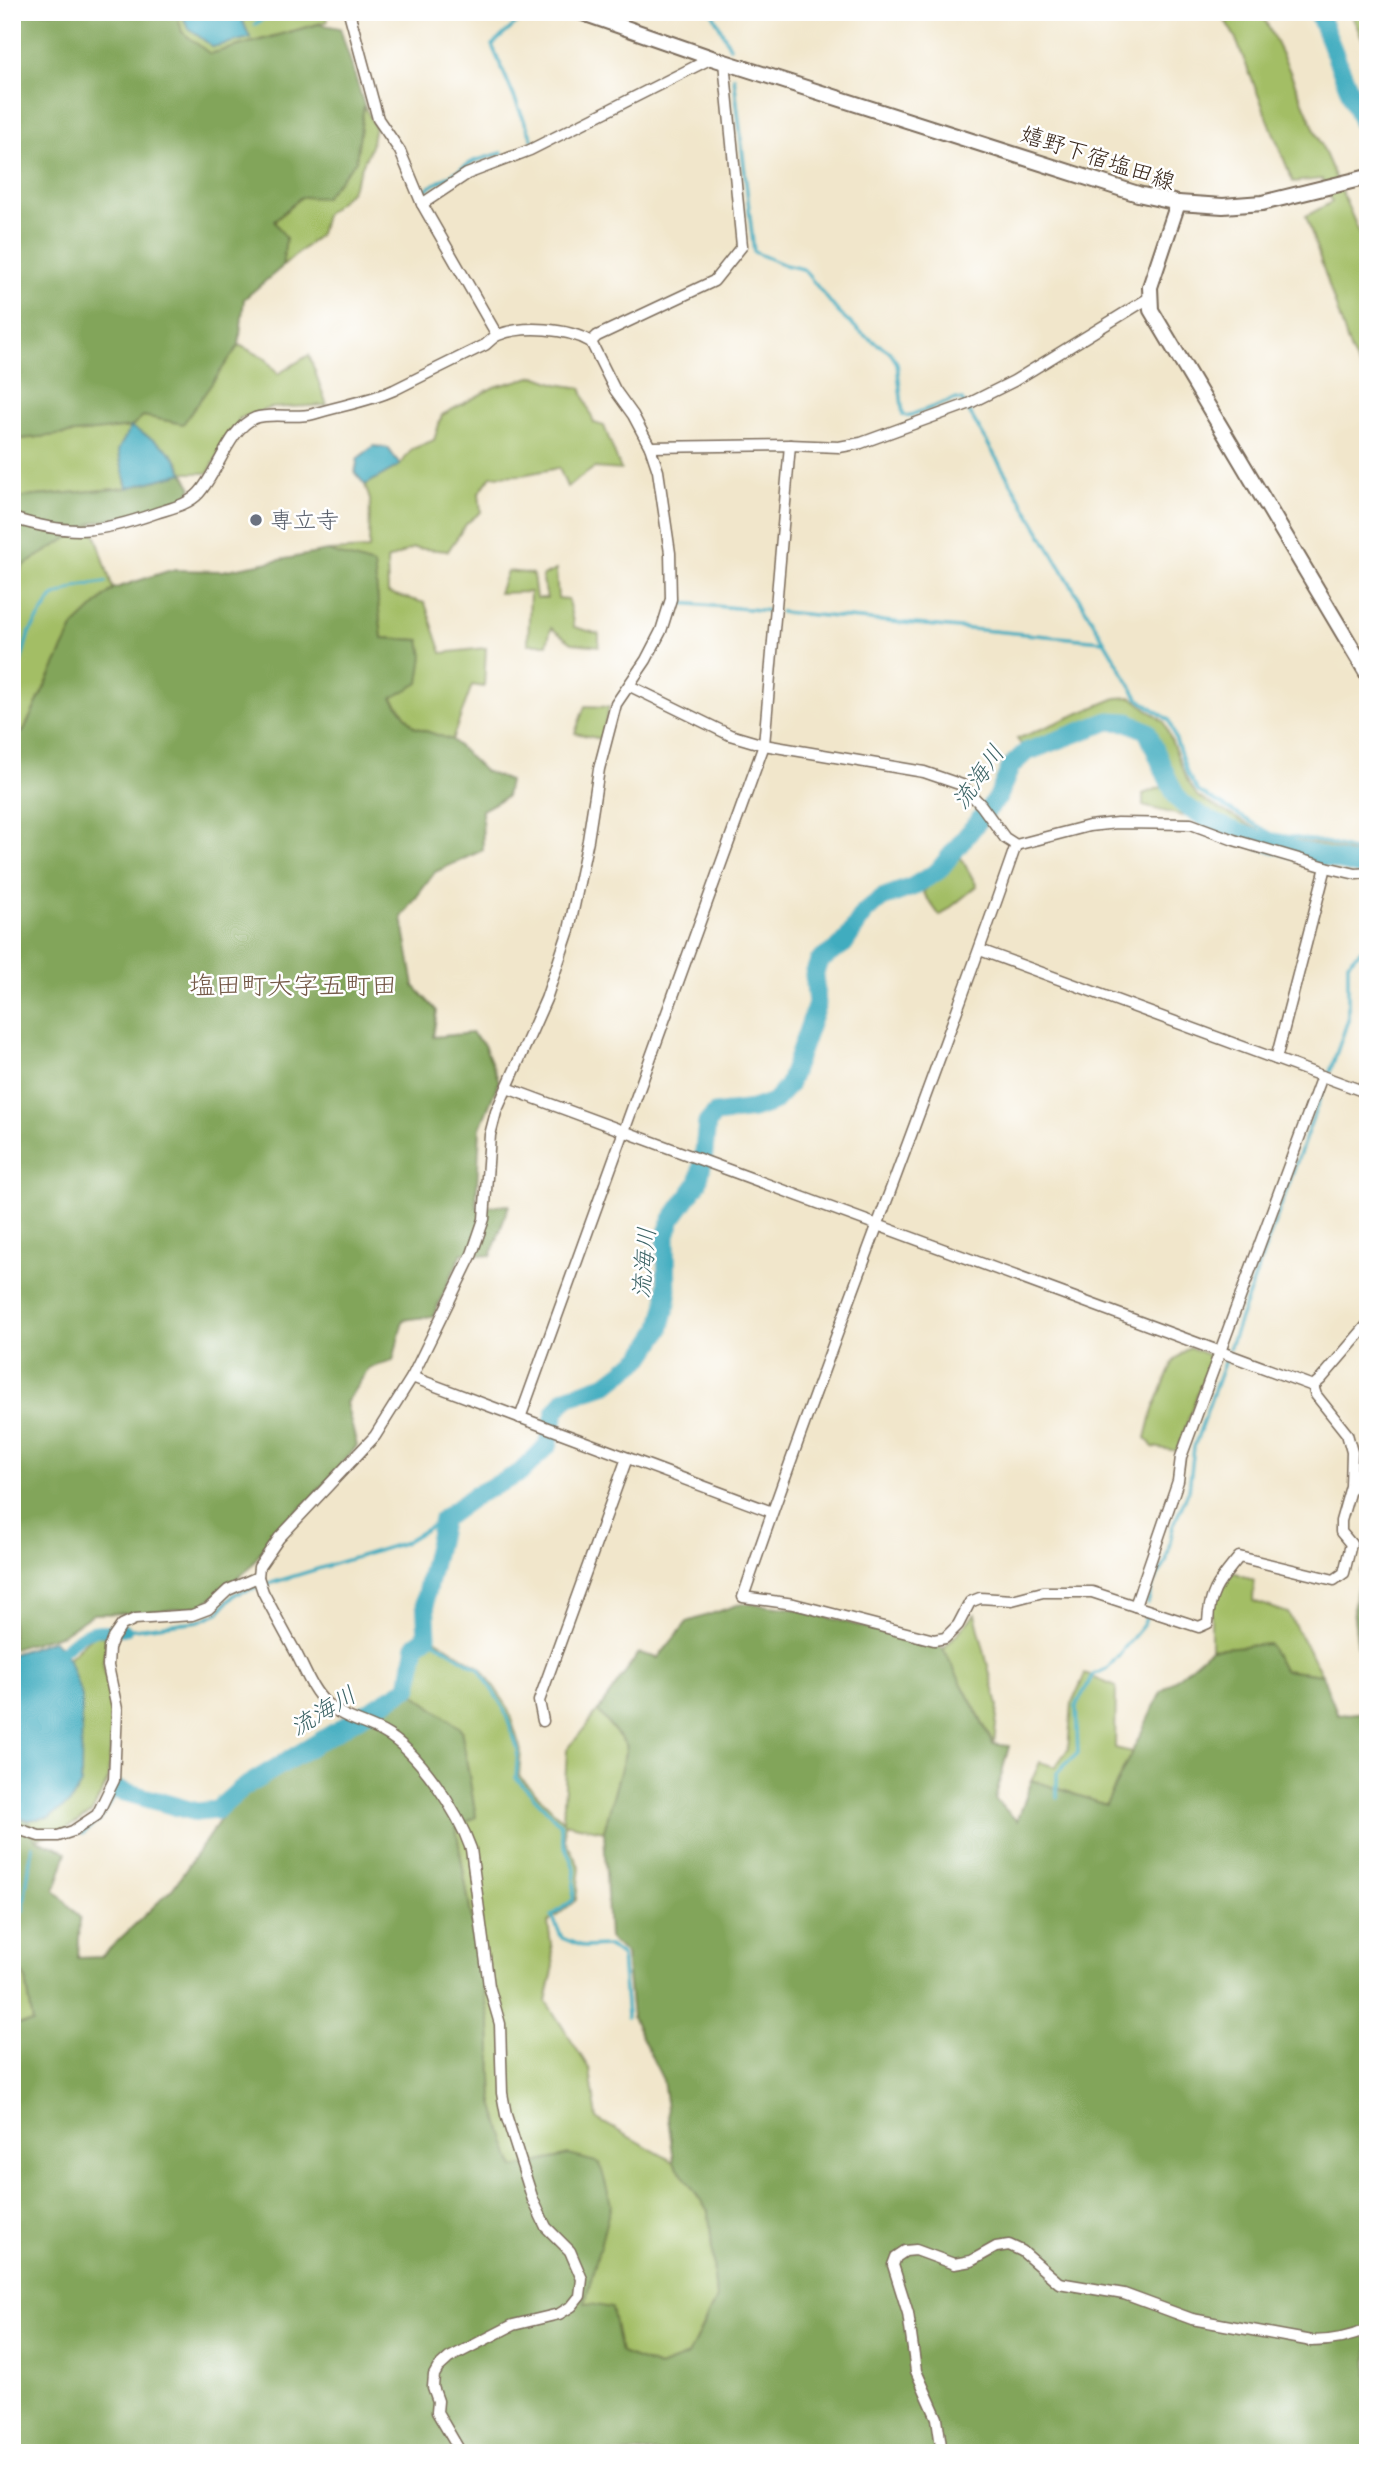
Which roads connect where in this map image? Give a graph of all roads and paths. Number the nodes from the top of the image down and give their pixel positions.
1 (349, 12) edge
2 (580, 12) edge
3 (718, 60) junction
4 (1368, 177) edge
5 (1178, 203) junction
6 (422, 204) junction
7 (1149, 298) junction
8 (498, 335) junction
9 (591, 342) junction
10 (790, 445) junction
11 (650, 447) junction
12 (12, 518) edge
13 (1368, 675) edge
14 (630, 686) junction
15 (764, 745) junction
16 (1016, 845) junction
17 (1326, 867) junction
18 (1368, 873) edge
19 (980, 950) junction
20 (1276, 1059) junction
21 (1322, 1076) junction
22 (507, 1088) junction
23 (1368, 1093) edge
24 (624, 1132) junction
25 (878, 1224) junction
26 (1368, 1324) edge
27 (1219, 1350) junction
28 (412, 1377) junction
29 (1313, 1386) junction
30 (520, 1418) junction
31 (627, 1458) junction
32 (772, 1511) junction
33 (258, 1577) junction
34 (1135, 1606) junction
35 (543, 1721) dead end
36 (12, 1827) edge
37 (1368, 2329) edge
38 (461, 2453) edge
39 (942, 2453) edge

1 - 6 street
2 - 3 main road, 嬉野下宿塩田線
3 - 5 main road, 嬉野下宿塩田線
3 - 6 street
3 - 9 street
4 - 5 main road
5 - 7 main road, 嬉野下宿塩田線
6 - 8 street
7 - 10 street
7 - 13 main road
8 - 9 street
8 - 12 street
9 - 11 street
10 - 11 street
10 - 15 street
11 - 14 street
14 - 15 street
14 - 22 street
15 - 16 street
15 - 24 street
16 - 17 street
16 - 19 street
17 - 18 street
17 - 20 street
19 - 20 street
19 - 25 street
20 - 21 street
21 - 23 street
21 - 27 street
22 - 24 street
22 - 28 street
24 - 25 street
24 - 30 street
25 - 27 street
25 - 32 street
26 - 29 street
27 - 29 street
27 - 34 street
28 - 30 street
28 - 33 street
29 - 34 street
30 - 31 street
31 - 32 street
31 - 35 street
32 - 34 street
33 - 36 street
33 - 38 street
37 - 39 street

